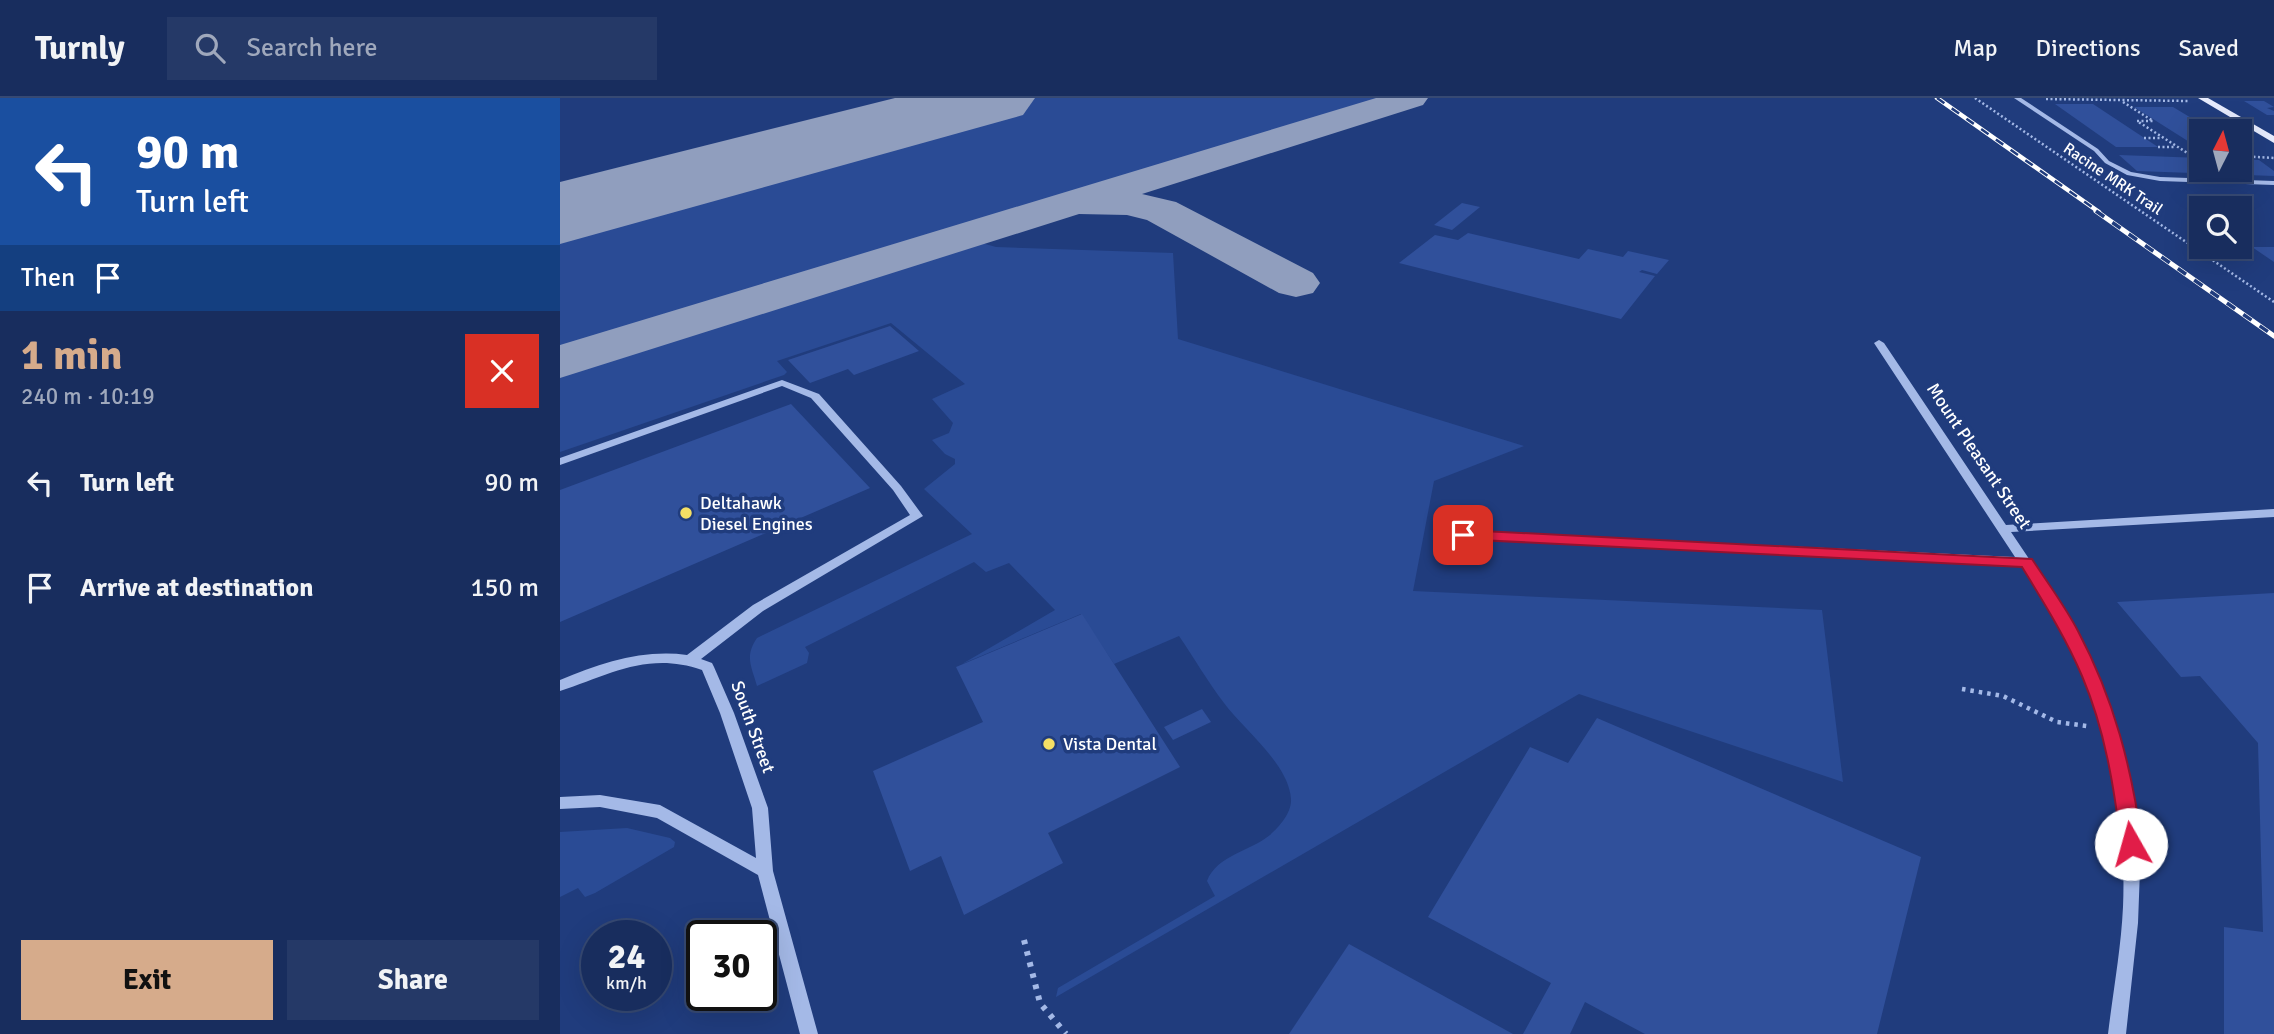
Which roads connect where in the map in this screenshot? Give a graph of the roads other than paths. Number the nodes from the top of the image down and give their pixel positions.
1 (2017, 98) edge
2 (2202, 98) edge
3 (2274, 140) edge
4 (2274, 183) edge
5 (1880, 343) dead end
6 (560, 462) edge
7 (2274, 513) edge
8 (2005, 529) junction
9 (1463, 535) dead end
10 (2026, 562) junction
11 (692, 659) junction
12 (560, 686) edge
13 (560, 803) edge
14 (765, 872) junction
15 (809, 1034) edge
16 (2116, 1034) edge

1 - 4 street
2 - 3 main road
5 - 8 street, Mount Pleasant Street
6 - 11 street
7 - 8 street
8 - 10 street, Mount Pleasant Street
9 - 10 street
10 - 16 street, Mount Pleasant Street
11 - 12 street
11 - 14 street, South Street
13 - 14 street
14 - 15 street, South Street

